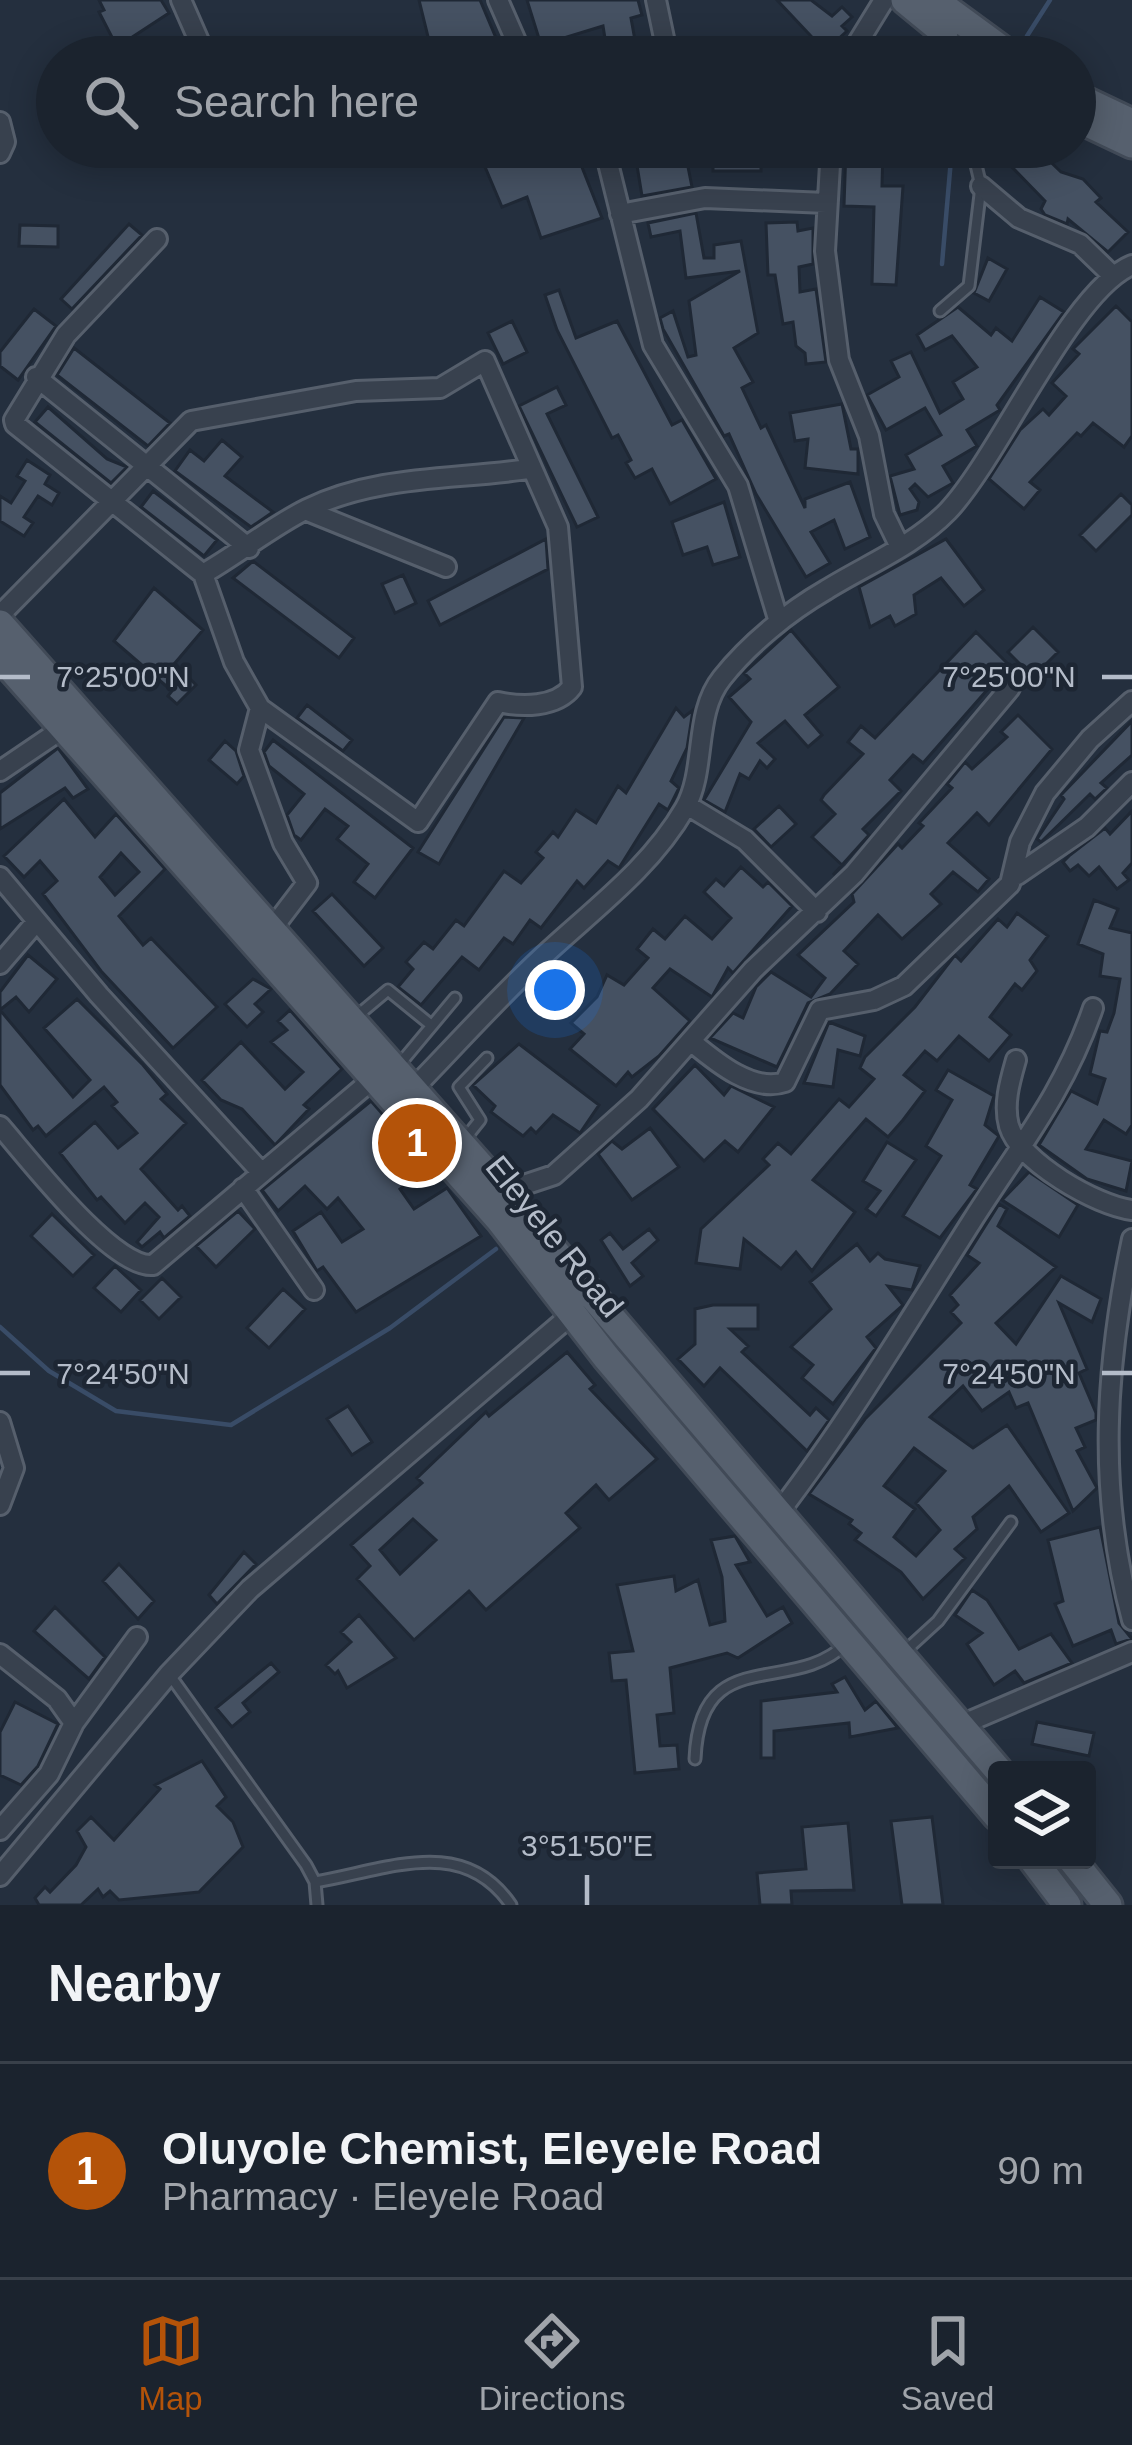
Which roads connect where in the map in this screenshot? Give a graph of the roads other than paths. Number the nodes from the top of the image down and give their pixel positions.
1 (181, 0) edge
2 (498, 0) edge
3 (656, 0) edge
4 (884, 0) edge
5 (905, 0) edge
6 (934, 0) edge
7 (197, 36) edge
8 (514, 36) edge
9 (664, 36) edge
10 (862, 36) edge
11 (951, 36) edge
12 (983, 36) edge
13 (1096, 106) edge
14 (0, 122) edge
15 (1132, 123) edge
16 (1096, 127) edge
17 (1132, 144) edge
18 (0, 153) edge
19 (609, 168) edge
20 (829, 168) edge
21 (977, 168) edge
22 (981, 186) junction
23 (826, 203) junction
24 (620, 214) junction
25 (157, 238) dead end
26 (1132, 265) edge
27 (1114, 276) junction
28 (940, 310) dead end
29 (36, 377) junction
30 (148, 464) junction
31 (528, 469) junction
32 (116, 500) junction
33 (305, 510) junction
34 (900, 547) junction
35 (249, 548) junction
36 (446, 567) dead end
37 (202, 574) junction
38 (0, 619) edge
39 (779, 622) junction
40 (0, 656) edge
41 (1010, 688) dead end
42 (1132, 701) edge
43 (260, 708) junction
44 (65, 727) junction
45 (0, 771) edge
46 (1132, 782) edge
47 (687, 805) junction
48 (1017, 875) junction
49 (0, 877) edge
50 (817, 912) junction
51 (37, 921) junction
52 (272, 929) junction
53 (0, 964) edge
54 (455, 998) dead end
55 (1093, 1008) dead end
56 (352, 1020) junction
57 (431, 1025) junction
58 (693, 1042) junction
59 (487, 1058) dead end
60 (1016, 1060) dead end
61 (394, 1079) junction
62 (0, 1126) edge
63 (460, 1144) junction
64 (1020, 1146) junction
65 (260, 1171) junction
66 (243, 1188) junction
67 (506, 1205) junction
68 (1132, 1210) edge
69 (1132, 1239) edge
70 (314, 1290) dead end
71 (576, 1296) junction
72 (1111, 1338) junction
73 (1132, 1340) edge
74 (0, 1422) edge
75 (0, 1504) edge
76 (780, 1511) junction
77 (1011, 1522) dead end
78 (1132, 1620) edge
79 (137, 1637) dead end
80 (850, 1639) junction
81 (1132, 1652) edge
82 (903, 1653) junction
83 (0, 1654) edge
84 (169, 1675) junction
85 (74, 1723) junction
86 (961, 1725) junction
87 (695, 1760) dead end
88 (991, 1761) edge
89 (988, 1805) edge
90 (0, 1830) edge
91 (1040, 1869) edge
92 (1079, 1869) edge
93 (0, 1876) edge
94 (316, 1882) junction
95 (317, 1905) edge
96 (511, 1905) edge
97 (1067, 1905) edge
98 (1108, 1905) edge

1 - 7 street
2 - 8 street
3 - 9 street
4 - 10 street
5 - 11 main road
6 - 12 main road
13 - 15 main road
14 - 18 street
16 - 17 main road
19 - 24 street
20 - 23 street
21 - 22 lane
22 - 27 street
22 - 28 lane
23 - 24 street
23 - 34 street
24 - 39 street
25 - 29 street
26 - 27 street
27 - 34 street
29 - 30 street
29 - 32 street
30 - 31 street
30 - 32 street
30 - 35 street
31 - 33 street
31 - 43 street
32 - 37 street
32 - 38 street
33 - 35 street
33 - 36 street
34 - 39 street
35 - 37 street
37 - 43 street
38 - 52 main road, Eleyele Road
39 - 47 street
40 - 44 main road, Eleyele Road
41 - 50 street
42 - 48 street
43 - 52 street
44 - 45 street
44 - 61 main road, Eleyele Road
46 - 48 street
47 - 50 street
47 - 61 street
48 - 58 street
49 - 51 street
50 - 58 street
51 - 53 street
51 - 65 street
52 - 56 main road, Eleyele Road
54 - 57 lane
55 - 64 street
56 - 57 lane
56 - 61 main road, Eleyele Road
57 - 61 lane
58 - 67 street
59 - 63 lane
60 - 64 street
61 - 63 main road, Eleyele Road
61 - 65 street
61 - 67 main road, Eleyele Road
62 - 66 street
63 - 67 main road, Eleyele Road
64 - 68 street
64 - 76 street
65 - 66 street
66 - 70 street
67 - 71 main road, Eleyele Road
69 - 72 street
71 - 76 main road, Eleyele Road
71 - 80 main road, Eleyele Road
71 - 84 street
72 - 73 lane
72 - 78 street
74 - 75 street
76 - 82 main road, Eleyele Road
77 - 82 lane
79 - 85 street
80 - 87 lane
80 - 89 main road, Eleyele Road
81 - 86 street
82 - 86 main road, Eleyele Road
83 - 85 street
84 - 93 street
84 - 94 lane
85 - 90 street
86 - 88 main road, Eleyele Road
91 - 97 main road
92 - 98 main road
94 - 95 lane
94 - 96 lane

